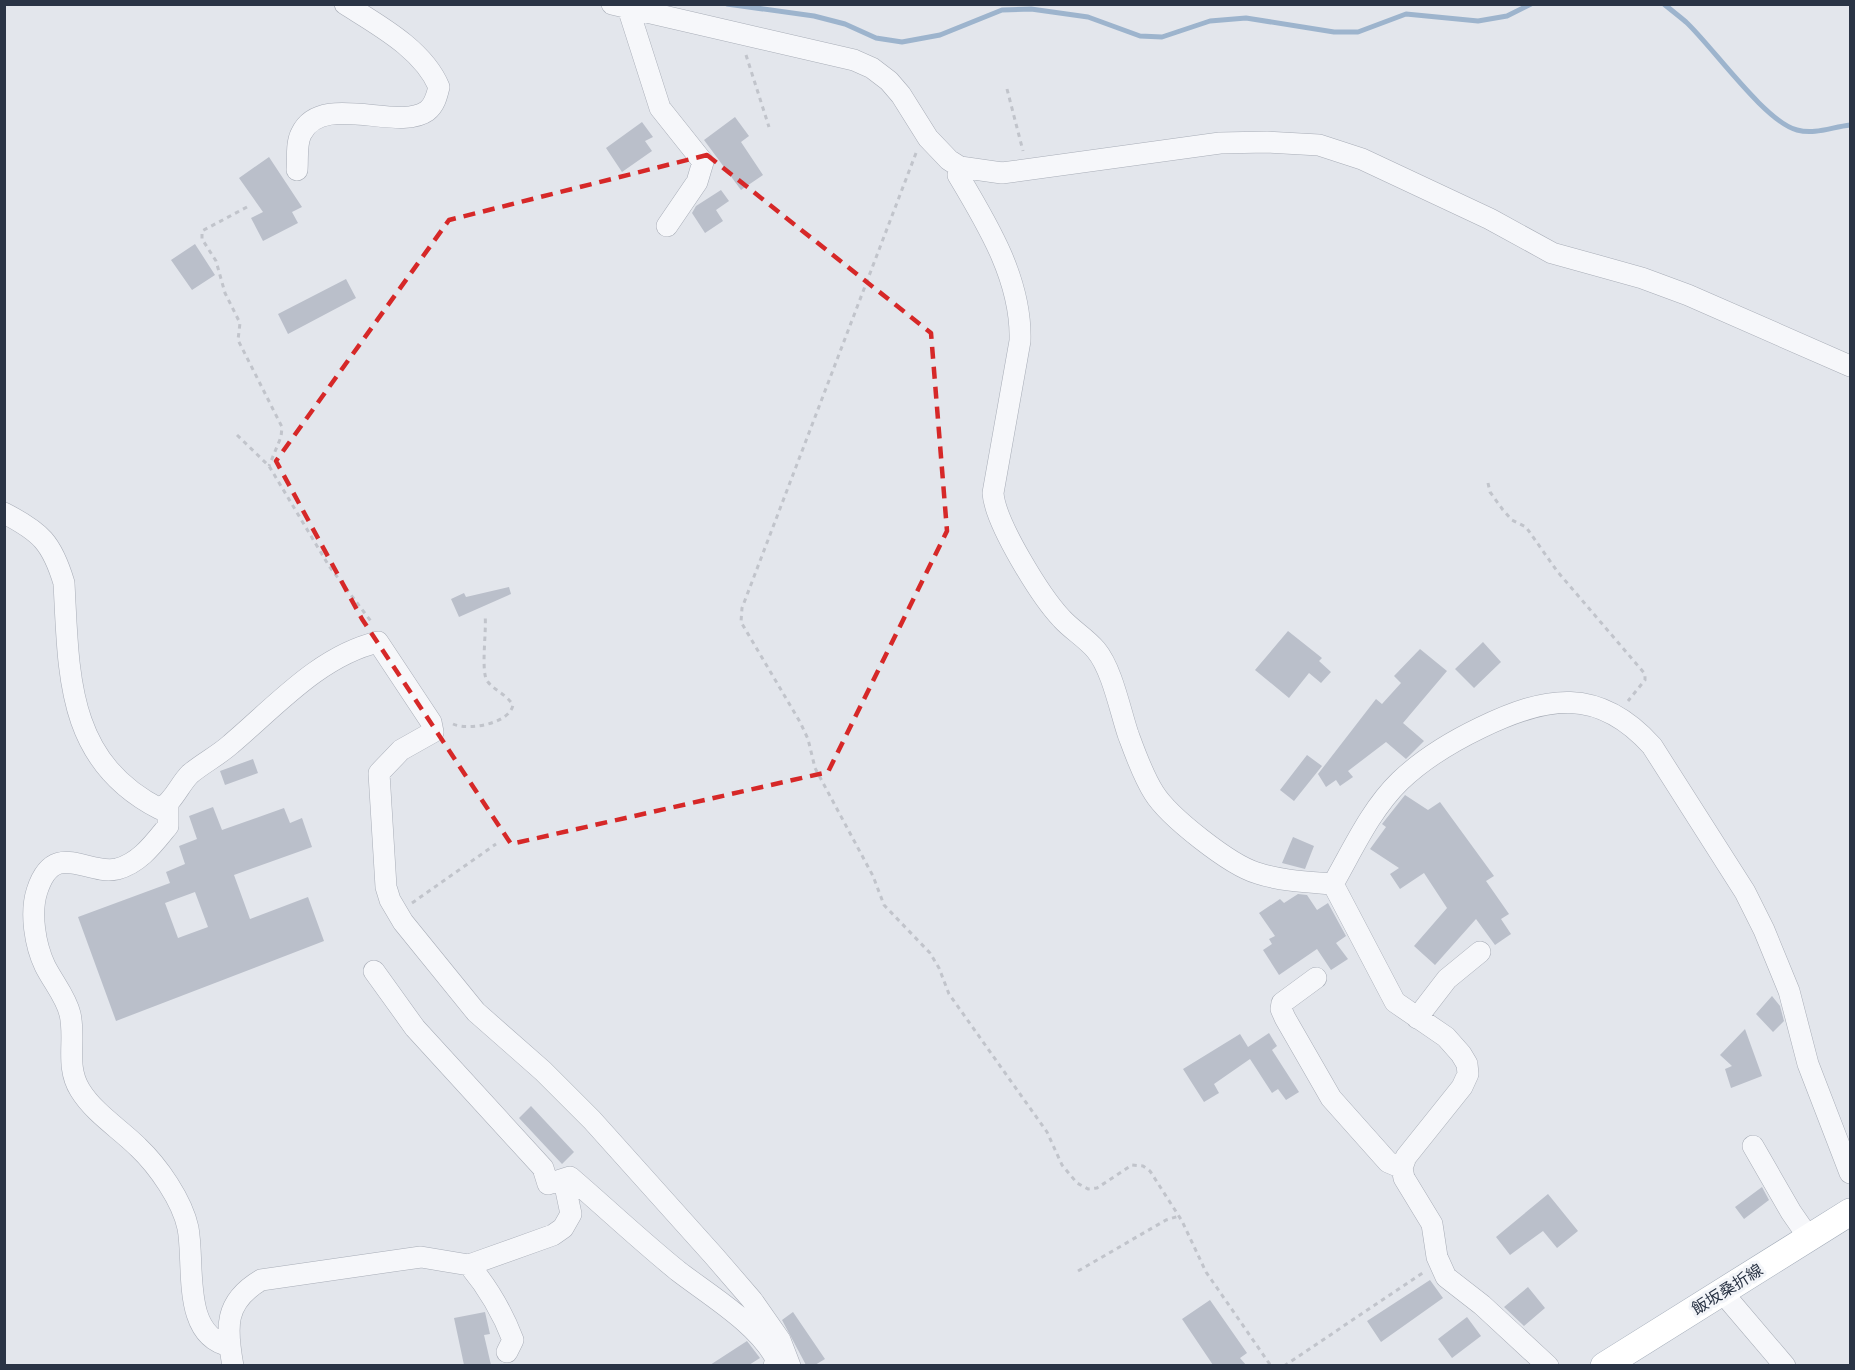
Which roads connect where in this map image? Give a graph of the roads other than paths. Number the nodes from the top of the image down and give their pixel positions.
1 (345, 4) edge
2 (620, 6) edge
3 (297, 170) dead end
4 (958, 175) dead end
5 (667, 226) dead end
6 (1851, 366) edge
7 (4, 513) edge
8 (168, 805) junction
9 (1333, 884) junction
10 (1480, 952) dead end
11 (374, 971) dead end
12 (1316, 978) dead end
13 (1417, 1018) junction
14 (1754, 1146) dead end
15 (1402, 1168) junction
16 (1851, 1173) edge
17 (564, 1181) junction
18 (1851, 1212) edge
19 (1809, 1238) junction
20 (469, 1265) junction
21 (1722, 1292) junction
22 (507, 1352) dead end
23 (231, 1356) edge
24 (774, 1365) edge
25 (790, 1365) edge
26 (1548, 1365) edge
27 (1604, 1365) edge
28 (1785, 1365) edge

1 - 3 street
2 - 5 street
2 - 6 street
4 - 9 street
7 - 8 street
8 - 23 street
8 - 25 street
9 - 13 street
9 - 16 street
10 - 13 street
11 - 17 street
12 - 15 street
13 - 15 street
14 - 19 street
15 - 26 street
17 - 20 street
17 - 24 street
18 - 19 main road, 飯坂桑折線
19 - 21 main road, 飯坂桑折線
20 - 22 street
20 - 23 street
21 - 27 main road, 飯坂桑折線
21 - 28 street

